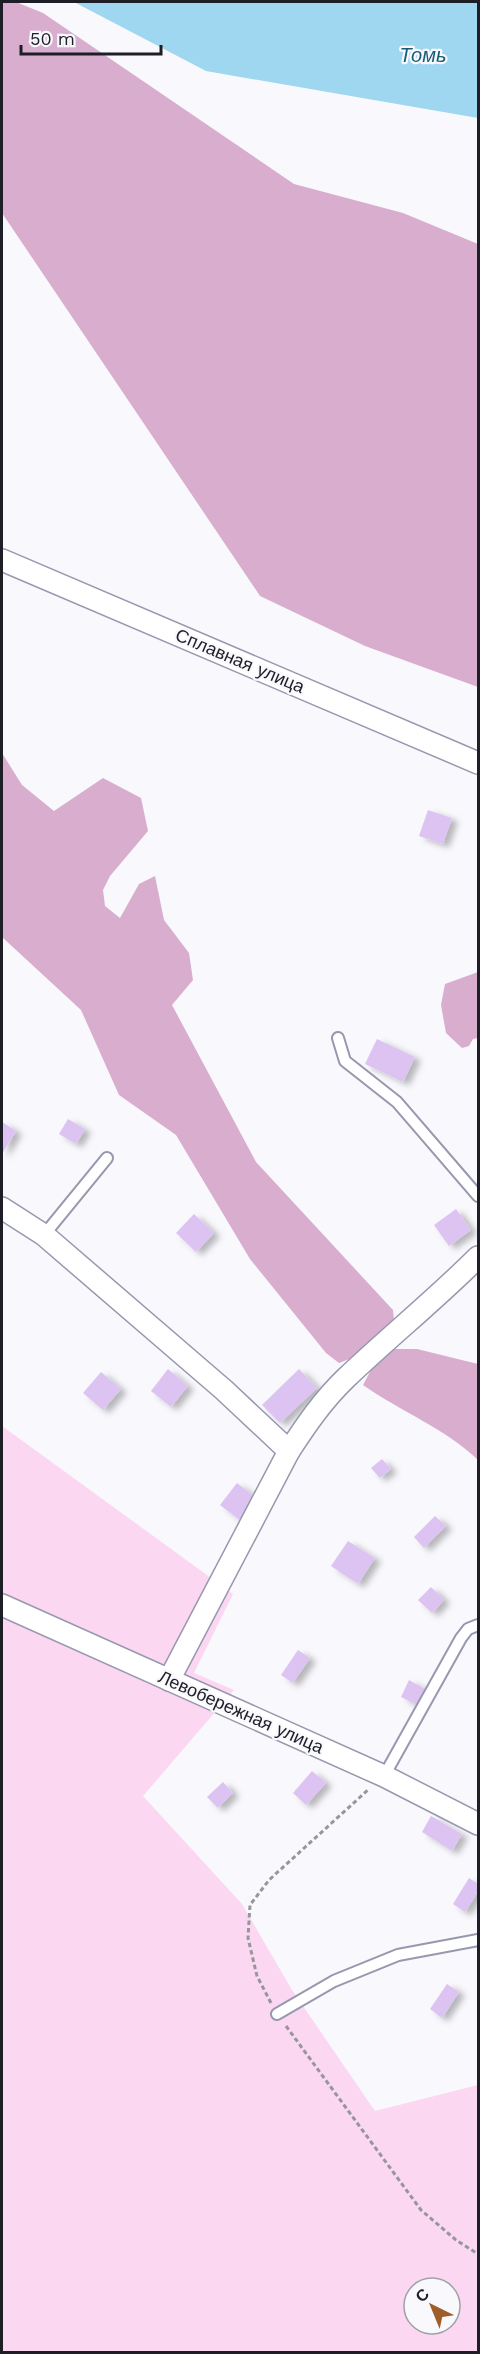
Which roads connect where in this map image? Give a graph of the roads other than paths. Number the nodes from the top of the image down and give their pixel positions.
1 (2, 560) edge
2 (478, 763) edge
3 (338, 1038) dead end
4 (107, 1158) dead end
5 (478, 1196) edge
6 (2, 1208) edge
7 (44, 1235) junction
8 (478, 1257) edge
9 (289, 1451) junction
10 (2, 1605) edge
11 (478, 1625) edge
12 (170, 1680) junction
13 (384, 1776) junction
14 (478, 1824) edge
15 (478, 1940) edge
16 (277, 2014) road end

1 - 2 street, Сплавная улица
3 - 5 lane
4 - 7 lane
6 - 7 street
7 - 9 street
8 - 9 street
9 - 12 street
10 - 12 street, Левобережная улица
11 - 13 lane
12 - 13 street, Левобережная улица
13 - 14 street, Левобережная улица
15 - 16 lane

